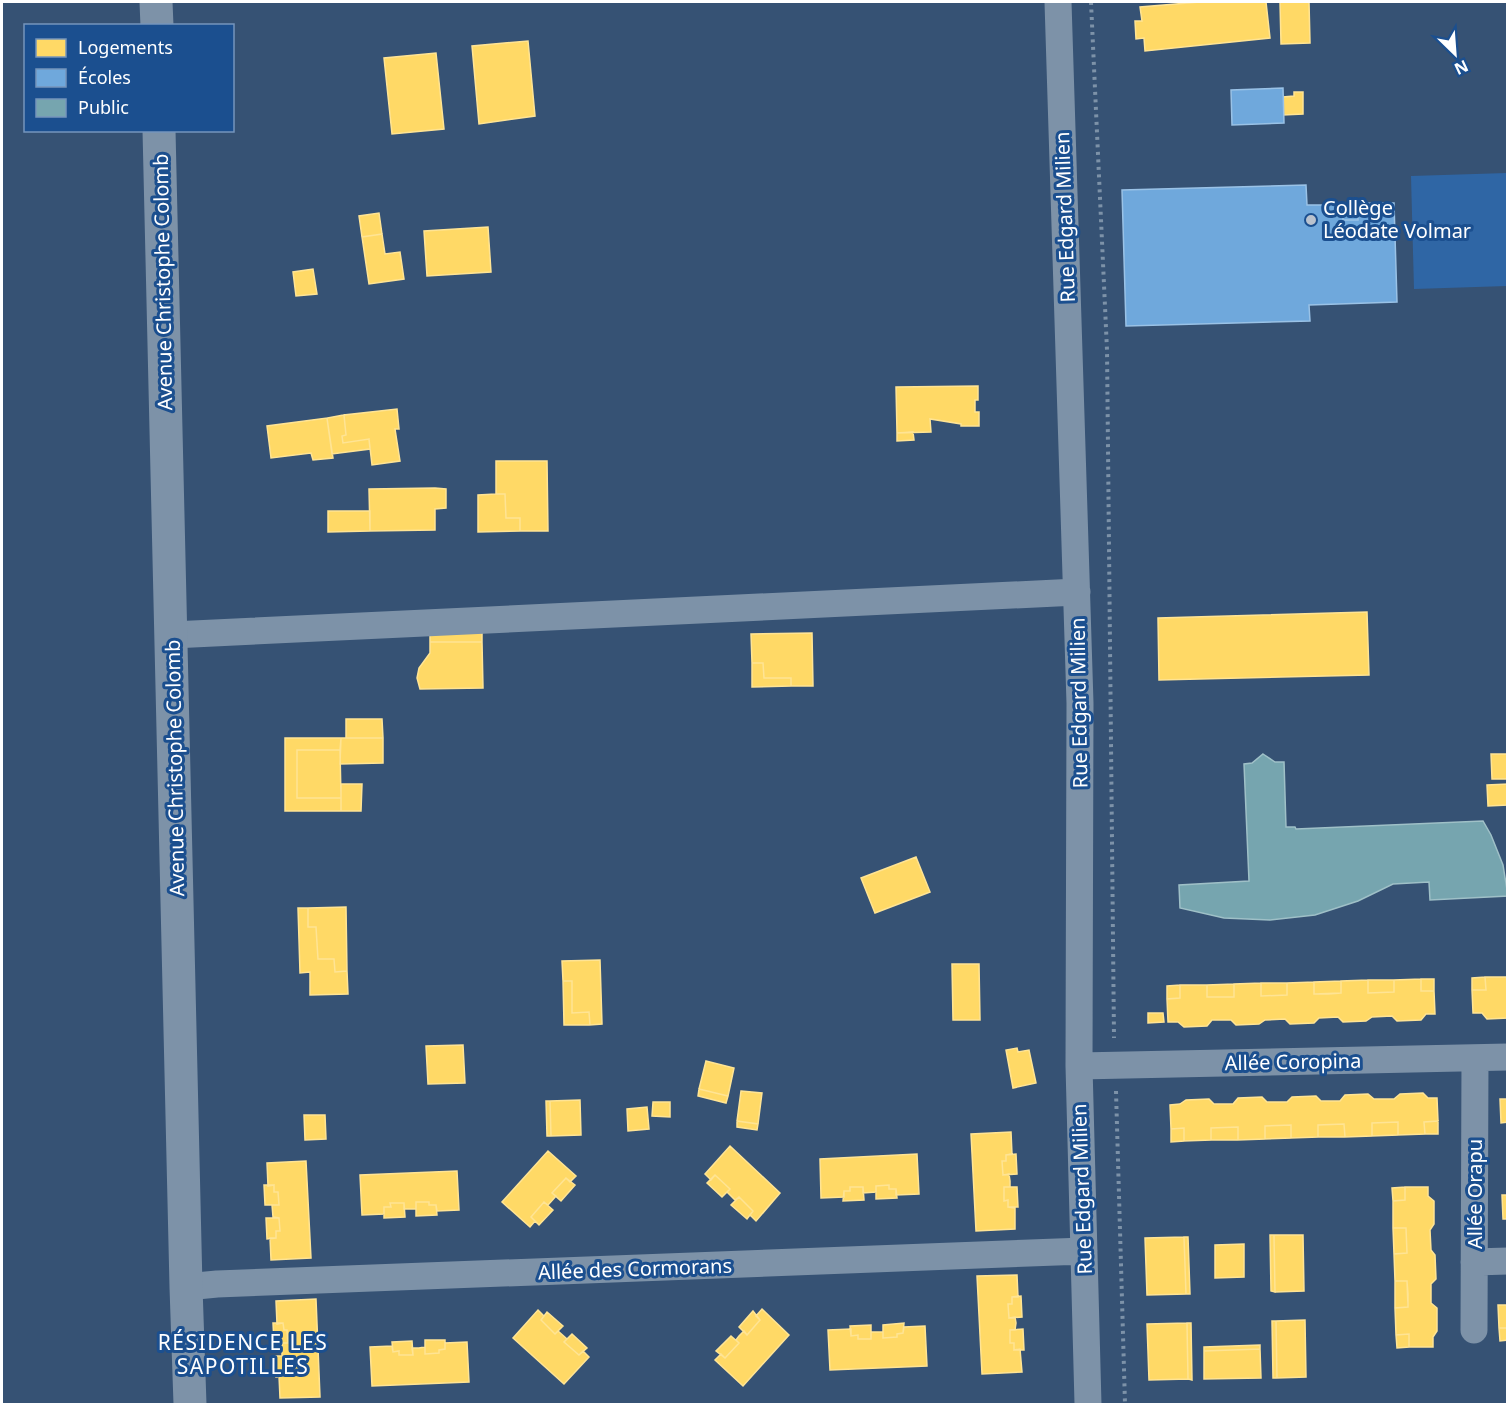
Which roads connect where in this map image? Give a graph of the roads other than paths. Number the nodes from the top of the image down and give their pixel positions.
1 (156, 2) edge
2 (1058, 2) edge
3 (157, 24) edge
4 (159, 132) edge
5 (1077, 592) junction
6 (172, 635) junction
7 (1508, 1057) edge
8 (1475, 1059) junction
9 (1079, 1066) junction
10 (1084, 1251) junction
11 (1508, 1261) edge
12 (1474, 1262) junction
13 (186, 1287) junction
14 (1474, 1330) dead end
15 (190, 1404) edge
16 (1088, 1404) edge

1 - 3 street
2 - 5 street, Rue Edgard Milien
4 - 6 street, Avenue Christophe Colomb
5 - 6 street
5 - 9 street, Rue Edgard Milien
6 - 13 street, Avenue Christophe Colomb
7 - 8 street, Allée Coropina
8 - 9 street, Allée Coropina
8 - 12 street, Allée Orapu
9 - 10 street, Rue Edgard Milien
10 - 13 street, Allée des Cormorans
10 - 16 street, Rue Edgard Milien
11 - 12 street
12 - 14 street, Allée Orapu
13 - 15 street, Avenue Christophe Colomb

